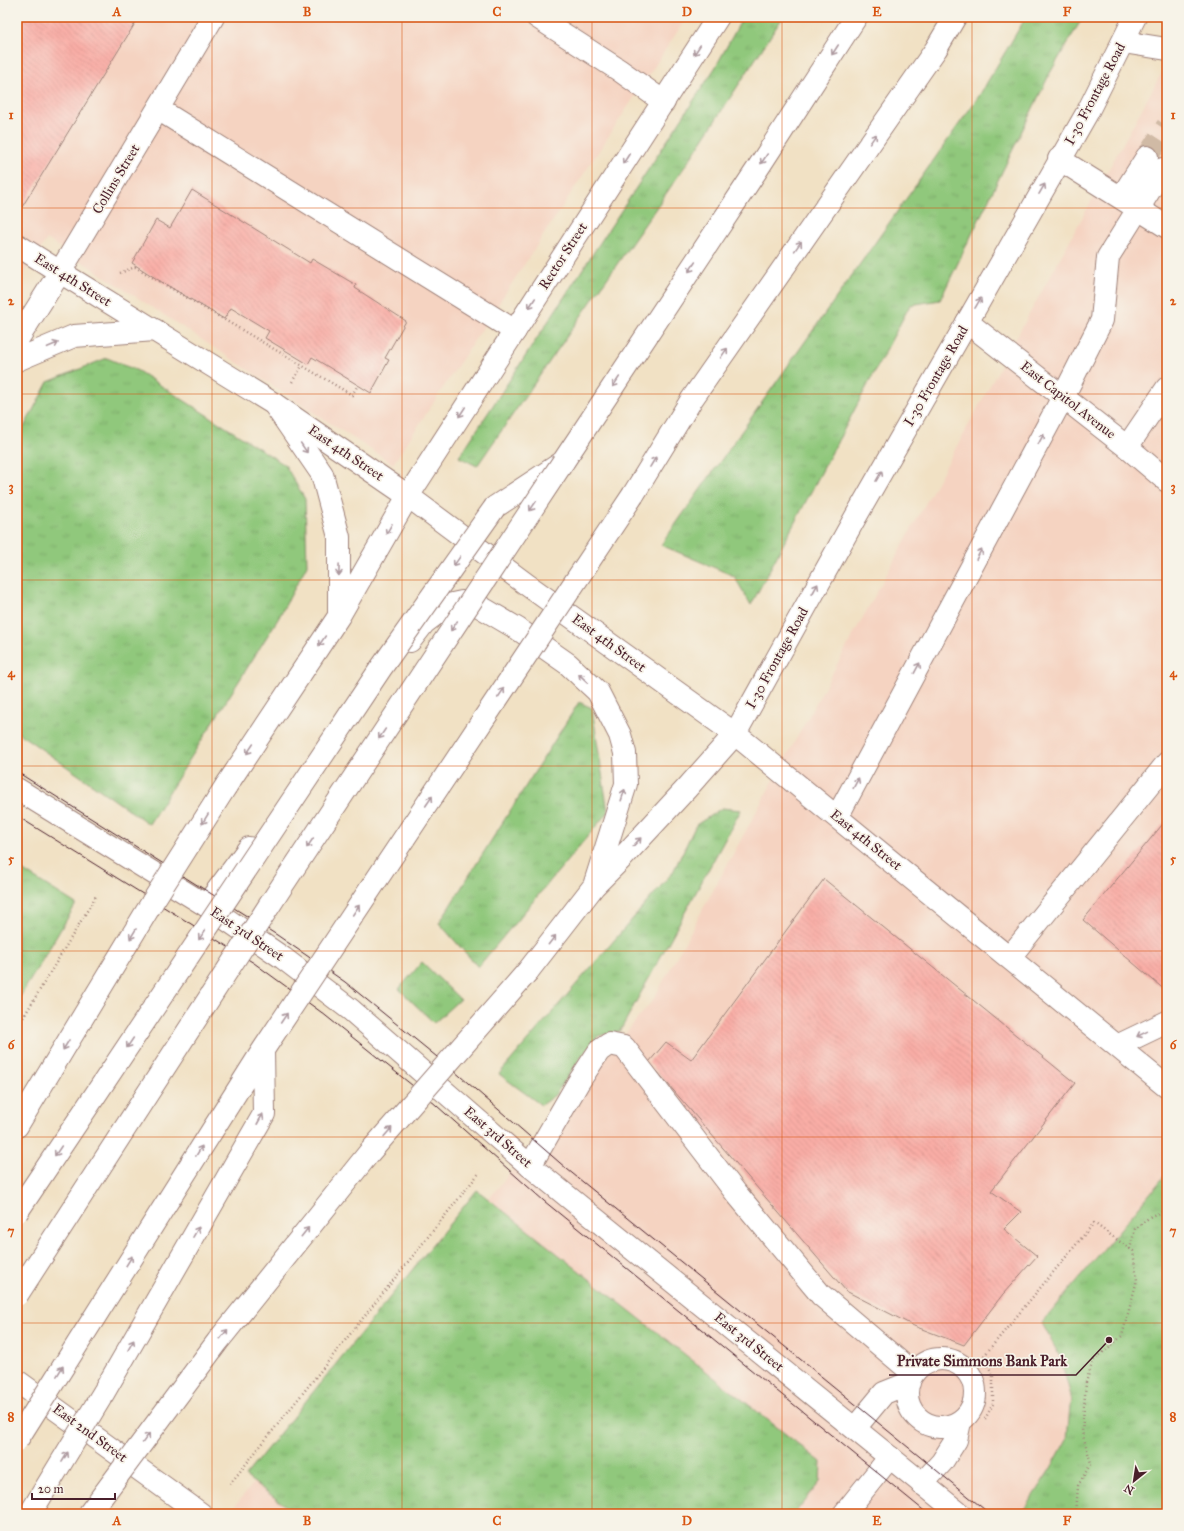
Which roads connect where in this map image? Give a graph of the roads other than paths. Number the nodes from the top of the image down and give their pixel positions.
1 (213, 17) edge
2 (537, 17) edge
3 (718, 17) edge
4 (856, 17) edge
5 (955, 17) edge
6 (1135, 18) edge
7 (1123, 42) junction
8 (1167, 49) edge
9 (664, 102) junction
10 (158, 109) junction
11 (1060, 159) junction
12 (1155, 163) tunnel mouth
13 (1129, 203) junction
14 (1167, 227) edge
15 (17, 245) edge
16 (60, 272) junction
17 (967, 322) junction
18 (155, 330) junction
19 (515, 330) junction
20 (17, 340) edge
21 (17, 360) edge
22 (1167, 388) edge
23 (1063, 397) junction
24 (274, 404) junction
25 (1127, 447) junction
26 (563, 462) junction
27 (1167, 481) edge
28 (408, 496) junction
29 (339, 616) junction
30 (735, 734) junction
31 (1167, 763) edge
32 (17, 788) edge
33 (837, 817) junction
34 (594, 886) junction
35 (207, 906) junction
36 (1009, 958) junction
37 (1167, 1022) edge
38 (1117, 1046) junction
39 (263, 1050) junction
40 (1167, 1087) edge
41 (17, 1126) edge
42 (530, 1166) junction
43 (17, 1212) edge
44 (17, 1295) edge
45 (911, 1378) junction
46 (17, 1381) edge
47 (960, 1422) junction
48 (855, 1428) junction
49 (17, 1440) edge
50 (890, 1456) junction
51 (922, 1484) junction
52 (30, 1514) edge
53 (90, 1514) edge
54 (201, 1514) edge
55 (844, 1514) edge
56 (960, 1514) edge

1 - 10 main road, Collins Street
2 - 9 main road
3 -> 9 main road, Rector Street
4 -> 26 main road
39 -> 5 main road, bridge
6 - 7 main road, I-30 Frontage Road
7 - 8 main road
7 - 11 main road, I-30 Frontage Road
9 -> 19 main road, Rector Street
10 - 16 main road, Collins Street
10 - 19 main road
11 - 13 main road
17 -> 11 main road, I-30 Frontage Road
12 - 13 main road
13 - 14 main road
13 - 23 main road
15 - 16 main road, East 4th Street
16 - 18 main road, East 4th Street
16 - 20 main road, Collins Street
17 - 23 main road, East Capitol Avenue
30 -> 17 main road, I-30 Frontage Road
21 -> 18 main road
18 - 24 main road, East 4th Street
19 -> 28 main road, Rector Street
22 - 25 main road
23 - 25 main road, East Capitol Avenue
33 -> 23 main road
24 - 28 main road, East 4th Street
24 -> 29 main road
25 - 27 main road, East Capitol Avenue
26 -> 43 main road, bridge
26 -> 44 main road, bridge
28 -> 29 main road, Rector Street
28 - 30 main road, East 4th Street
29 -> 41 main road, Rector Street, bridge
30 - 33 main road, East 4th Street
34 -> 30 main road, I-30 Frontage Road
31 - 36 main road
32 - 35 main road, East 3rd Street
33 - 36 main road, East 4th Street
34 -> 35 main road
53 -> 34 main road, bridge
35 - 42 main road, East 3rd Street
36 - 38 main road, East 4th Street
37 -> 38 main road
38 - 40 main road, East 4th Street
49 -> 39 main road, bridge
52 -> 39 main road, bridge
42 - 45 main road
42 - 48 main road, East 3rd Street
45 - 47 main road
45 - 47 main road
45 - 48 main road
46 - 54 main road, East 2nd Street
47 - 51 main road
48 - 50 main road, East 3rd Street
50 - 51 main road, East 3rd Street
50 - 55 main road
51 - 56 main road, East 3rd Street

